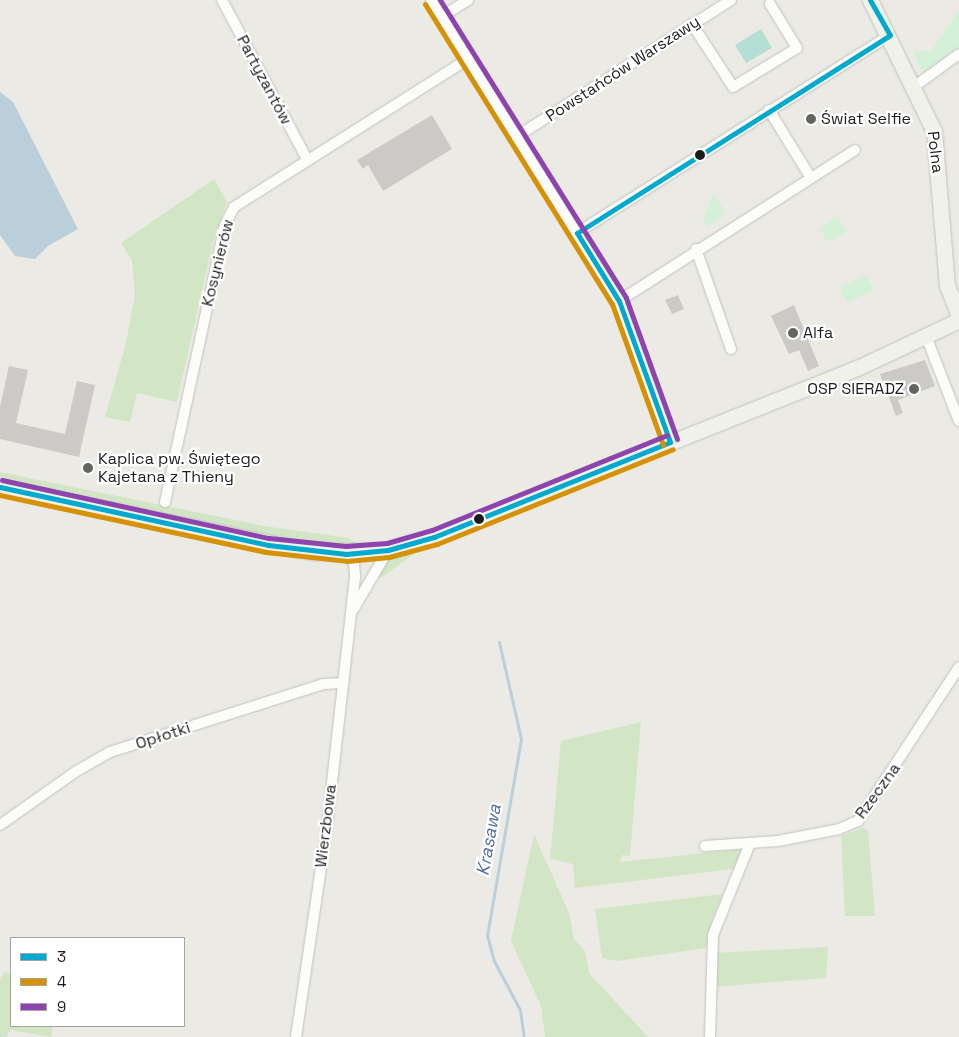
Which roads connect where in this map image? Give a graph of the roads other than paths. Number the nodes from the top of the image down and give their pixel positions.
1 (222, 0) edge
2 (431, 0) edge
3 (468, 0) edge
4 (731, 0) edge
5 (870, 0) edge
6 (772, 1) edge
7 (441, 17) junction
8 (692, 24) junction
9 (890, 35) junction
10 (959, 54) edge
11 (468, 59) junction
12 (915, 86) junction
13 (769, 110) junction
14 (516, 137) junction
15 (855, 150) dead end
16 (307, 159) junction
17 (811, 178) junction
18 (578, 233) junction
19 (696, 249) junction
20 (619, 301) junction
21 (959, 316) edge
22 (959, 320) edge
23 (926, 336) junction
24 (731, 349) dead end
25 (959, 421) edge
26 (670, 442) junction
27 (0, 487) edge
28 (165, 502) dead end
29 (388, 550) junction
30 (346, 554) junction
31 (350, 615) junction
32 (959, 667) edge
33 (343, 684) junction
34 (0, 825) edge
35 (705, 846) dead end
36 (749, 846) junction
37 (296, 1037) edge
38 (710, 1037) edge

1 - 16 street, Partyzantów
2 - 7 street
3 - 7 street
4 - 8 street, Powstańców Warszawy
5 - 9 street, Polna
6 - 8 street
7 - 11 street
8 - 14 street, Powstańców Warszawy
9 - 12 street, Polna
9 - 13 street
10 - 12 street
11 - 14 street
11 - 16 street, Kosynierów
12 - 21 street, Polna
13 - 17 street
13 - 18 street
14 - 18 street
15 - 17 street
16 - 28 street, Kosynierów
17 - 19 street
18 - 20 street
19 - 20 street
19 - 24 street
20 - 26 street
22 - 23 street
23 - 25 street
23 - 26 street
26 - 29 street
27 - 30 street
29 - 30 street
29 - 31 street, Wierzbowa
30 - 31 street, Wierzbowa
31 - 33 street, Wierzbowa
32 - 36 street, Rzeczna
33 - 34 street, Opłotki
33 - 37 street, Wierzbowa
35 - 36 street, Rzeczna
36 - 38 street

